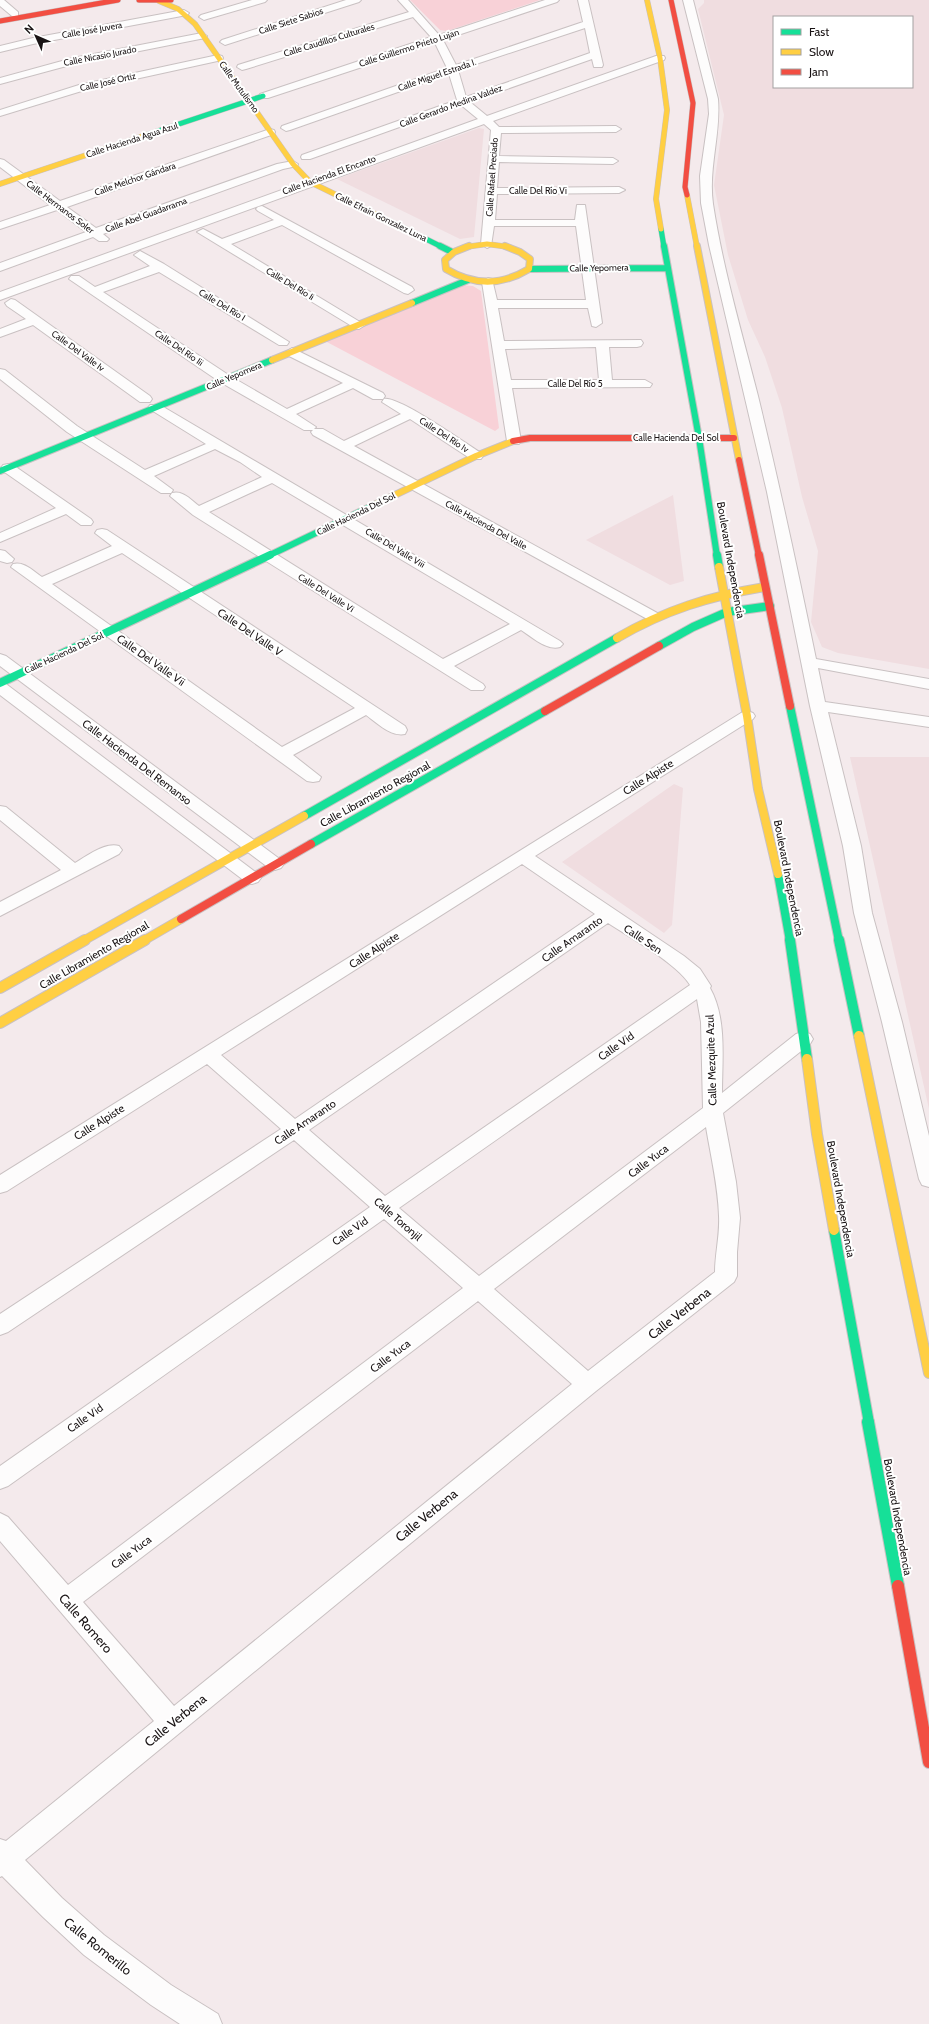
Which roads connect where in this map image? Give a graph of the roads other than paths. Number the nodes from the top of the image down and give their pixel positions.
1 (87, 0) edge
2 (118, 0) edge
3 (139, 0) edge
4 (171, 0) edge
5 (262, 0) edge
6 (356, 0) edge
7 (403, 0) edge
8 (554, 0) edge
9 (583, 0) edge
10 (647, 0) edge
11 (671, 0) edge
12 (688, 0) edge
13 (0, 1) edge
14 (159, 1) junction
15 (62, 8) junction
16 (189, 8) junction
17 (415, 13) junction
18 (15, 14) junction
19 (0, 16) edge
20 (206, 20) joint
21 (0, 21) edge
22 (589, 23) junction
23 (218, 34) dead end
24 (202, 36) junction
25 (438, 39) junction
26 (227, 45) joint
27 (0, 50) edge
28 (596, 54) junction
29 (218, 58) junction
30 (236, 58) dead end
31 (660, 58) junction
32 (242, 67) junction
33 (453, 69) junction
34 (249, 77) dead end
35 (602, 78) junction
36 (0, 81) edge
37 (256, 87) dead end
38 (266, 99) junction
39 (249, 100) junction
40 (463, 102) junction
41 (0, 113) edge
42 (485, 119) junction
43 (286, 128) dead end
44 (496, 130) junction
45 (616, 130) dead end
46 (270, 132) junction
47 (494, 159) junction
48 (584, 160) junction
49 (308, 161) junction
50 (613, 161) dead end
51 (0, 162) edge
52 (292, 164) junction
53 (20, 177) junction
54 (325, 177) junction
55 (310, 182) junction
56 (0, 184) edge
57 (339, 184) dead end
58 (619, 190) dead end
59 (491, 191) junction
60 (584, 191) junction
61 (59, 206) junction
62 (581, 207) dead end
63 (262, 209) dead end
64 (283, 221) junction
65 (489, 223) junction
66 (581, 223) junction
67 (0, 226) edge
68 (203, 232) dead end
69 (96, 233) junction
70 (453, 239) dead end
71 (221, 243) junction
72 (487, 244) junction
73 (467, 246) junction
74 (120, 252) junction
75 (452, 252) junction
76 (140, 255) dead end
77 (585, 262) junction
78 (667, 263) junction
79 (0, 267) edge
80 (160, 267) junction
81 (529, 269) junction
82 (75, 279) dead end
83 (468, 280) junction
84 (488, 282) junction
85 (412, 289) joint
86 (95, 291) junction
87 (394, 296) dead end
88 (5, 299) edge
89 (491, 304) junction
90 (593, 304) junction
91 (358, 311) dead end
92 (344, 317) junction
93 (35, 320) junction
94 (330, 322) dead end
95 (596, 323) dead end
96 (359, 324) junction
97 (0, 332) edge
98 (288, 344) junction
99 (602, 344) junction
100 (637, 344) dead end
101 (498, 345) junction
102 (269, 348) dead end
103 (227, 365) dead end
104 (213, 371) junction
105 (0, 373) edge
106 (722, 375) junction
107 (747, 375) junction
108 (200, 377) dead end
109 (225, 379) junction
110 (353, 384) junction
111 (504, 384) junction
112 (606, 384) junction
113 (645, 384) dead end
114 (383, 399) joint
115 (148, 402) junction
116 (286, 414) junction
117 (411, 414) junction
118 (314, 429) joint
119 (75, 431) junction
120 (699, 438) junction
121 (734, 438) junction
122 (514, 441) junction
123 (216, 444) junction
124 (344, 446) junction
125 (476, 456) junction
126 (244, 460) joint
127 (4, 470) edge
128 (143, 476) junction
129 (273, 477) junction
130 (414, 485) junction
131 (66, 509) junction
132 (198, 512) junction
133 (346, 519) junction
134 (86, 522) dead end
135 (102, 533) dead end
136 (0, 538) edge
137 (122, 547) junction
138 (268, 556) junction
139 (8, 560) edge
140 (42, 583) junction
141 (765, 587) junction
142 (190, 593) junction
143 (724, 593) junction
144 (770, 606) junction
145 (728, 612) junction
146 (654, 617) junction
147 (521, 624) junction
148 (109, 631) junction
149 (555, 644) dead end
150 (0, 659) edge
151 (809, 662) junction
152 (443, 665) junction
153 (19, 674) junction
154 (0, 683) edge
155 (929, 684) edge
156 (0, 686) edge
157 (477, 687) dead end
158 (818, 706) junction
159 (365, 709) junction
160 (747, 716) junction
161 (929, 722) edge
162 (399, 730) dead end
163 (283, 754) junction
164 (313, 777) dead end
165 (0, 811) edge
166 (250, 846) junction
167 (113, 850) dead end
168 (522, 856) junction
169 (227, 859) junction
170 (276, 864) junction
171 (72, 871) junction
172 (252, 878) junction
173 (0, 910) edge
174 (607, 915) junction
175 (702, 986) junction
176 (0, 988) edge
177 (0, 1023) edge
178 (803, 1039) junction
179 (208, 1054) junction
180 (713, 1111) junction
181 (295, 1129) junction
182 (929, 1179) edge
183 (0, 1185) edge
184 (385, 1207) junction
185 (479, 1289) junction
186 (0, 1326) edge
187 (929, 1373) edge
188 (588, 1384) junction
189 (0, 1479) edge
190 (0, 1524) edge
191 (66, 1601) junction
192 (172, 1723) junction
193 (929, 1762) edge
194 (2, 1858) edge
195 (208, 2024) edge

1 - 15 main road
2 - 15 main road
3 - 14 main road
4 - 14 main road
5 - 20 street
6 - 26 street, Calle Siete Sabios
7 - 17 street
8 - 25 street, Calle Guillermo Prieto Lujan
9 - 22 street
10 - 31 main road, Boulevard Independencia
11 - 106 main road
12 - 107 street
13 - 18 street
14 - 16 main road, Calle Mutulismo
15 - 18 main road
15 - 21 main road
16 - 20 main road, Calle Mutulismo
16 - 24 main road, Calle Mutulismo
16 - 27 street, Calle José Juvera
17 - 25 street
17 - 32 street, Calle Caudillos Culturales
18 - 19 main road
22 - 28 street
22 - 33 street, Calle Miguel Estrada I.
23 - 26 main road
24 - 29 main road, Calle Mutulismo
24 - 36 street, Calle Nicasio Jurado
25 - 33 street
25 - 38 street, Calle Guillermo Prieto Lujan
28 - 35 street
28 - 40 street, Calle Gerardo Medina Valdez
29 - 39 main road, Calle Mutulismo
29 - 41 street, Calle José Ortiz
30 - 32 main road, Calle Mutulismo
31 - 35 street, Calle Hacienda El Encanto
31 - 78 main road, Boulevard Independencia
32 - 34 main road, Calle Mutulismo
33 - 40 street
33 - 43 street, Calle Miguel Estrada I.
35 - 42 street, Calle Hacienda El Encanto
37 - 38 main road, Calle Mutulismo
38 - 39 main road, Calle Hacienda Agua Azul
39 - 46 main road, Calle Mutulismo
39 - 53 main road, Calle Hacienda Agua Azul
40 - 42 street, Calle Rafael Preciado
40 - 49 street, Calle Gerardo Medina Valdez
42 - 44 street, Calle Rafael Preciado
42 - 54 street, Calle Hacienda El Encanto
44 - 45 street
44 - 47 street, Calle Rafael Preciado
46 - 52 main road, Calle Mutulismo
46 - 61 street, Calle Melchor Gándara
47 - 48 street
47 - 59 street, Calle Rafael Preciado
48 - 50 street
48 - 60 street
49 - 52 main road
49 - 54 main road
51 - 53 street, Calle Hermanos Soler
52 - 55 main road, Calle Mutulismo
52 - 69 street, Calle Abel Guadarrama
53 - 56 main road, Calle Hacienda Agua Azul
53 - 61 street, Calle Hermanos Soler
54 - 55 street, Calle Hacienda El Encanto
54 - 57 main road, Calle Efrain Gonzalez Luna
55 - 74 street, Calle Hacienda El Encanto
55 - 75 main road, Calle Efrain Gonzalez Luna
58 - 60 street, Calle Del Río Vi
59 - 60 street, Calle Del Río Vi
59 - 65 street, Calle Rafael Preciado
61 - 67 street, Calle Melchor Gándara
61 - 69 street, Calle Hermanos Soler
62 - 66 street
63 - 64 street
64 - 71 street
64 - 85 street
65 - 66 street
65 - 72 street, Calle Rafael Preciado
66 - 77 street
68 - 71 street, Calle Del Río Ii
69 - 74 street, Calle Hermanos Soler
69 - 79 street, Calle Abel Guadarrama
70 - 73 main road
71 - 92 street, Calle Del Río Ii
72 - 73 main road
72 - 81 main road
73 - 75 main road
74 - 88 street, Calle Hacienda El Encanto
75 - 83 main road
76 - 80 street, Calle Del Río I
77 - 78 main road, Calle Yepomera
77 - 81 main road, Calle Yepomera
77 - 90 street
78 - 120 main road, Boulevard Independencia
80 - 86 street
80 - 98 street, Calle Del Río I
81 - 84 main road
82 - 86 street, Calle Del Río Iii
83 - 84 main road
83 - 96 main road, Calle Yepomera
84 - 89 street
85 - 87 main road
86 - 104 street, Calle Del Río Iii
88 - 93 street, Calle Del Valle Iv
89 - 90 street
89 - 101 street
90 - 95 street
91 - 92 main road
92 - 94 main road
92 - 96 street, Calle Del Río Ii
93 - 97 street
93 - 115 street, Calle Del Valle Iv
96 - 98 main road, Calle Yepomera
98 - 102 main road, Calle Yepomera
98 - 109 main road, Calle Yepomera
98 - 110 street, Calle Del Río I
99 - 100 street
99 - 101 street
99 - 112 street
101 - 111 street
103 - 104 main road, Calle Yepomera
104 - 108 main road, Calle Yepomera
104 - 109 street, Calle Del Río Iii
105 - 119 street
106 - 107 street
106 - 121 main road
107 - 151 street
109 - 115 main road, Calle Yepomera
109 - 116 street, Calle Del Río Iii
110 - 114 street, Calle Del Río I
110 - 116 street
111 - 112 street, Calle Del Río 5
111 - 122 street
112 - 113 street, Calle Del Río 5
114 - 117 street, Calle Del Río Iv
115 - 119 main road, Calle Yepomera
115 - 123 street, Calle Del Valle Iv
116 - 118 street, Calle Del Río Iii
117 - 124 street, Calle Del Río Iv
117 - 125 street, Calle Del Río Iv
118 - 124 street, Calle Hacienda Del Valle
119 - 127 main road, Calle Yepomera
119 - 128 street
120 - 121 main road, Calle Hacienda Del Sol
120 - 122 main road, Calle Hacienda Del Sol
120 - 143 main road, Boulevard Independencia
121 - 141 main road
122 - 125 main road, Calle Hacienda Del Sol
123 - 126 street, Calle Del Valle Iv
123 - 128 street
124 - 130 street, Calle Hacienda Del Valle
125 - 130 main road, Calle Hacienda Del Sol
126 - 129 street, Calle Del Valle Viii
127 - 131 street
128 - 132 street, Calle Del Valle Vi
129 - 132 street
129 - 133 street, Calle Del Valle Viii
130 - 133 main road, Calle Hacienda Del Sol
130 - 146 street, Calle Hacienda Del Valle
131 - 134 street
131 - 136 street
132 - 138 street, Calle Del Valle Vi
133 - 138 main road, Calle Hacienda Del Sol
133 - 147 street, Calle Del Valle Viii
135 - 137 street, Calle Del Valle V
137 - 140 street
137 - 142 street, Calle Del Valle V
138 - 142 main road, Calle Hacienda Del Sol
138 - 152 street, Calle Del Valle Vi
139 - 140 street, Calle Del Valle Vii
140 - 148 street, Calle Del Valle Vii
141 - 143 main road, Calle Libramiento Regional
141 - 144 main road
142 - 148 main road, Calle Hacienda Del Sol
142 - 159 street, Calle Del Valle V
143 - 145 main road, Boulevard Independencia
143 - 146 main road, Calle Libramiento Regional
144 - 145 main road, Calle Libramiento Regional
144 - 187 main road
145 - 160 main road, Boulevard Independencia
145 - 170 main road, Calle Libramiento Regional
146 - 166 main road, Calle Libramiento Regional
147 - 149 street, Calle Del Valle Viii
147 - 152 street
148 - 153 main road, Calle Hacienda Del Sol
148 - 163 street, Calle Del Valle Vii
150 - 153 street, Calle Hacienda Del Remanso
151 - 155 street
151 - 158 street
152 - 157 street, Calle Del Valle Vi
153 - 154 main road, Calle Hacienda Del Sol
153 - 166 street, Calle Hacienda Del Remanso
156 - 169 street, Calle Hacienda Del Remanso
158 - 161 street
158 - 182 street
159 - 162 street, Calle Del Valle V
159 - 163 street
160 - 168 street, Calle Alpiste
160 - 178 main road, Boulevard Independencia
163 - 164 street, Calle Del Valle Vii
165 - 171 street
166 - 169 main road, Calle Libramiento Regional
166 - 170 street, Calle Hacienda Del Remanso
167 - 171 street
168 - 174 street, Calle Sen
168 - 179 street, Calle Alpiste
169 - 172 street, Calle Hacienda Del Remanso
169 - 176 main road, Calle Libramiento Regional
170 - 172 main road, Calle Libramiento Regional
171 - 173 street
172 - 177 main road, Calle Libramiento Regional
174 - 175 street, Calle Sen
174 - 181 street, Calle Amaranto
175 - 180 street, Calle Mezquite Azul
175 - 184 street, Calle Vid
178 - 180 street, Calle Yuca
178 - 193 main road, Boulevard Independencia
179 - 181 street, Calle Toronjil
179 - 183 street, Calle Alpiste
180 - 185 street, Calle Yuca
180 - 188 street, Calle Verbena
181 - 184 street, Calle Toronjil
181 - 186 street, Calle Amaranto
184 - 185 street, Calle Toronjil
184 - 189 street, Calle Vid
185 - 188 street, Calle Toronjil
185 - 191 street, Calle Yuca
188 - 192 street, Calle Verbena
190 - 191 street, Calle Romero
191 - 192 street, Calle Romero
192 - 194 street, Calle Verbena
194 - 195 street, Calle Romerillo

